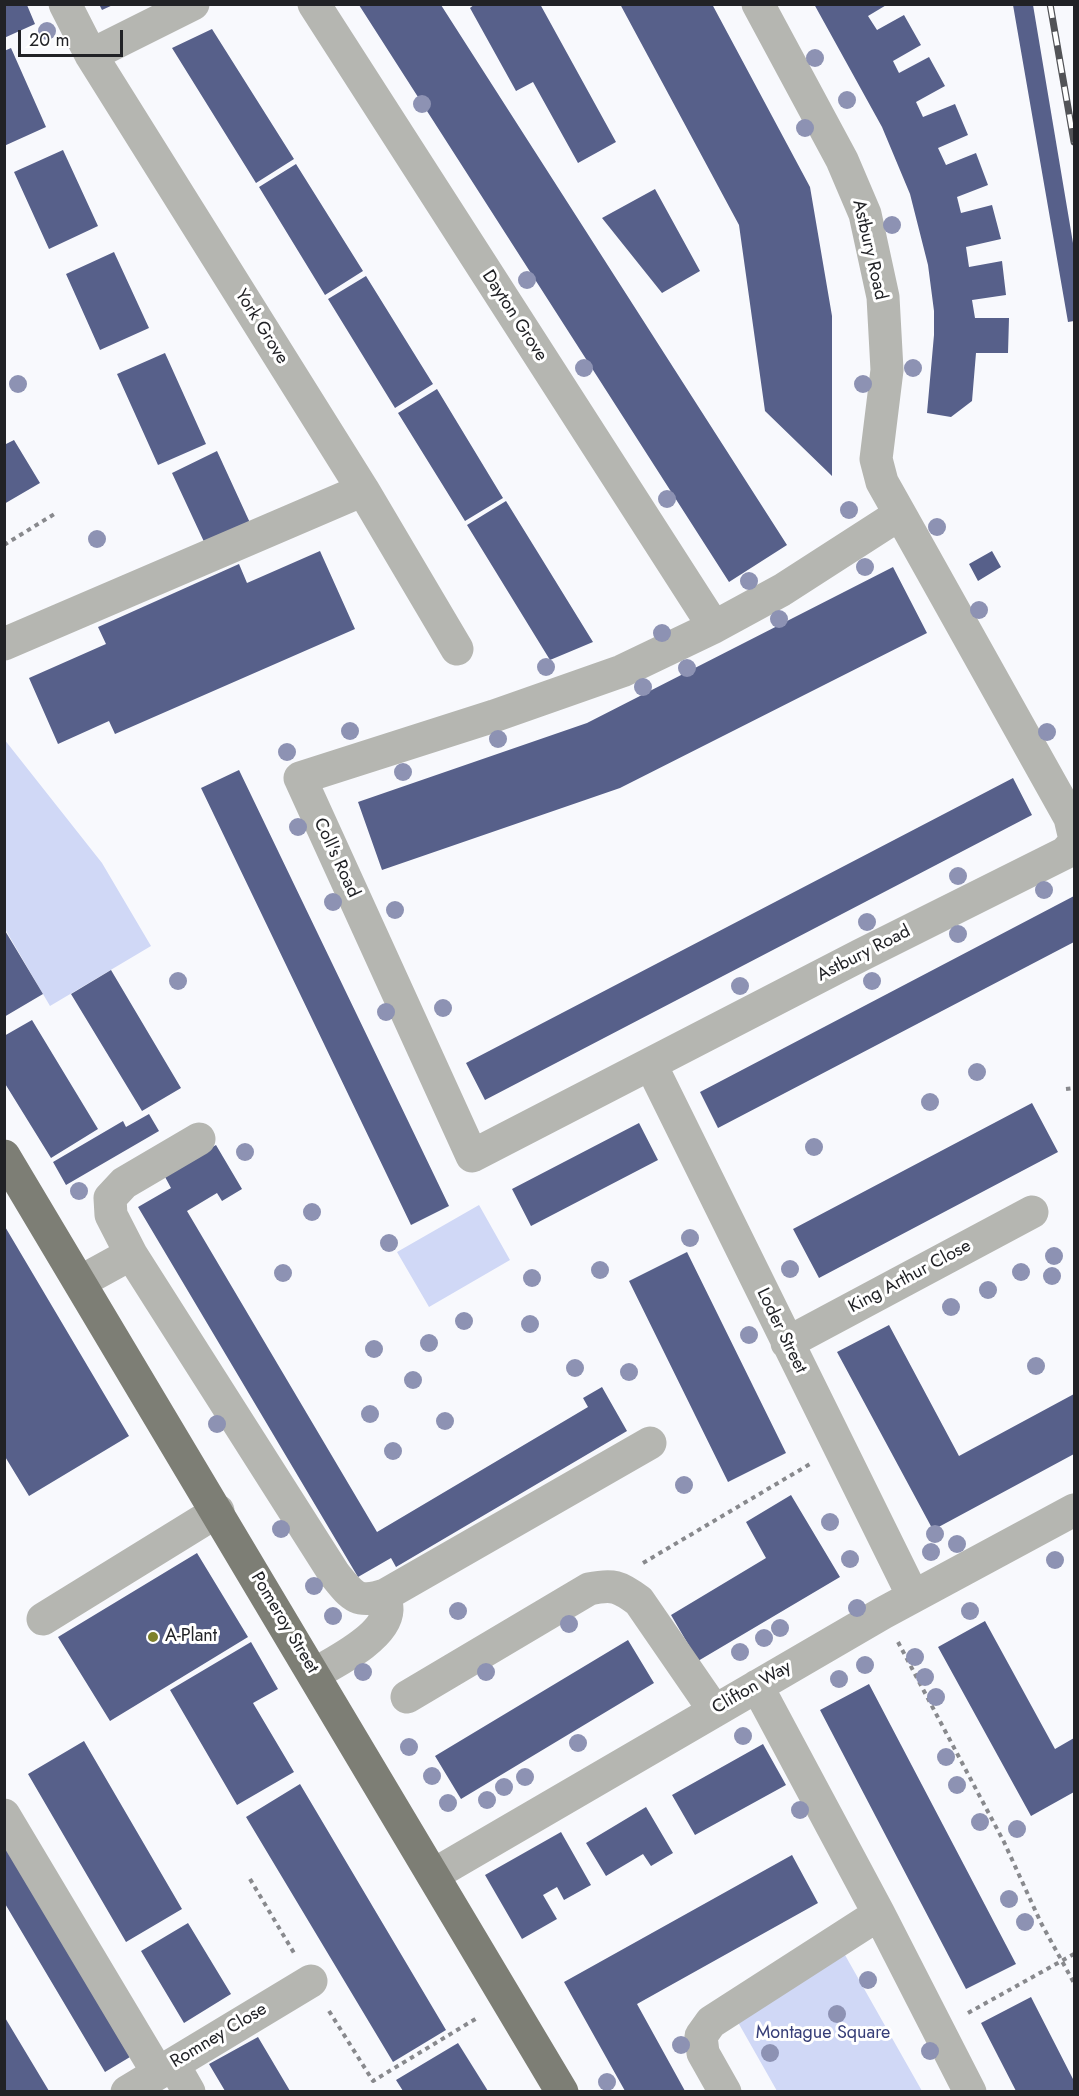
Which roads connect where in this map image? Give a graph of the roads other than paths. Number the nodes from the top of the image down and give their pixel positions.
1 (65, 4) edge
2 (193, 4) edge
3 (314, 4) edge
4 (758, 4) edge
5 (91, 55) junction
6 (363, 490) junction
7 (900, 514) junction
8 (714, 627) junction
9 (4, 644) edge
10 (457, 649) dead end
11 (1074, 835) edge
12 (1074, 843) edge
13 (651, 1065) junction
14 (199, 1139) dead end
15 (4, 1156) edge
16 (1032, 1212) dead end
17 (131, 1254) junction
18 (80, 1282) junction
19 (787, 1343) junction
20 (650, 1443) dead end
21 (1074, 1510) edge
22 (218, 1511) junction
23 (385, 1595) junction
24 (912, 1596) junction
25 (43, 1618) dead end
26 (314, 1674) junction
27 (756, 1686) junction
28 (407, 1697) dead end
29 (714, 1710) junction
30 (4, 1815) edge
31 (433, 1875) junction
32 (879, 1914) junction
33 (311, 1981) road end
34 (165, 2068) junction
35 (127, 2091) edge
36 (189, 2091) edge
37 (562, 2091) edge
38 (725, 2091) edge
39 (970, 2091) edge

1 - 5 street, York Grove
2 - 5 street
3 - 8 street, Dayton Grove
4 - 7 street, Astbury Road
5 - 6 street, York Grove
6 - 9 street
6 - 10 street, York Grove
7 - 8 street
7 - 11 street, Astbury Road
8 - 13 street, Coll's Road
12 - 13 street, Astbury Road
13 - 19 street, Loder Street
14 - 17 street
15 - 18 main road, Pomeroy Street
16 - 19 street, King Arthur Close
17 - 18 street
17 - 23 street
18 - 22 main road, Pomeroy Street
19 - 24 street, Loder Street
20 - 23 street
21 - 24 street, Clifton Way
22 - 25 street
22 - 26 main road, Pomeroy Street
23 - 26 street
24 - 27 street, Clifton Way
26 - 31 main road, Pomeroy Street
27 - 29 street, Clifton Way
27 - 32 street
28 - 29 street
29 - 31 street, Clifton Way
30 - 34 street
31 - 37 main road, Pomeroy Street
32 - 38 street
32 - 39 street
33 - 34 street, Romney Close
34 - 35 street, Romney Close
34 - 36 street

